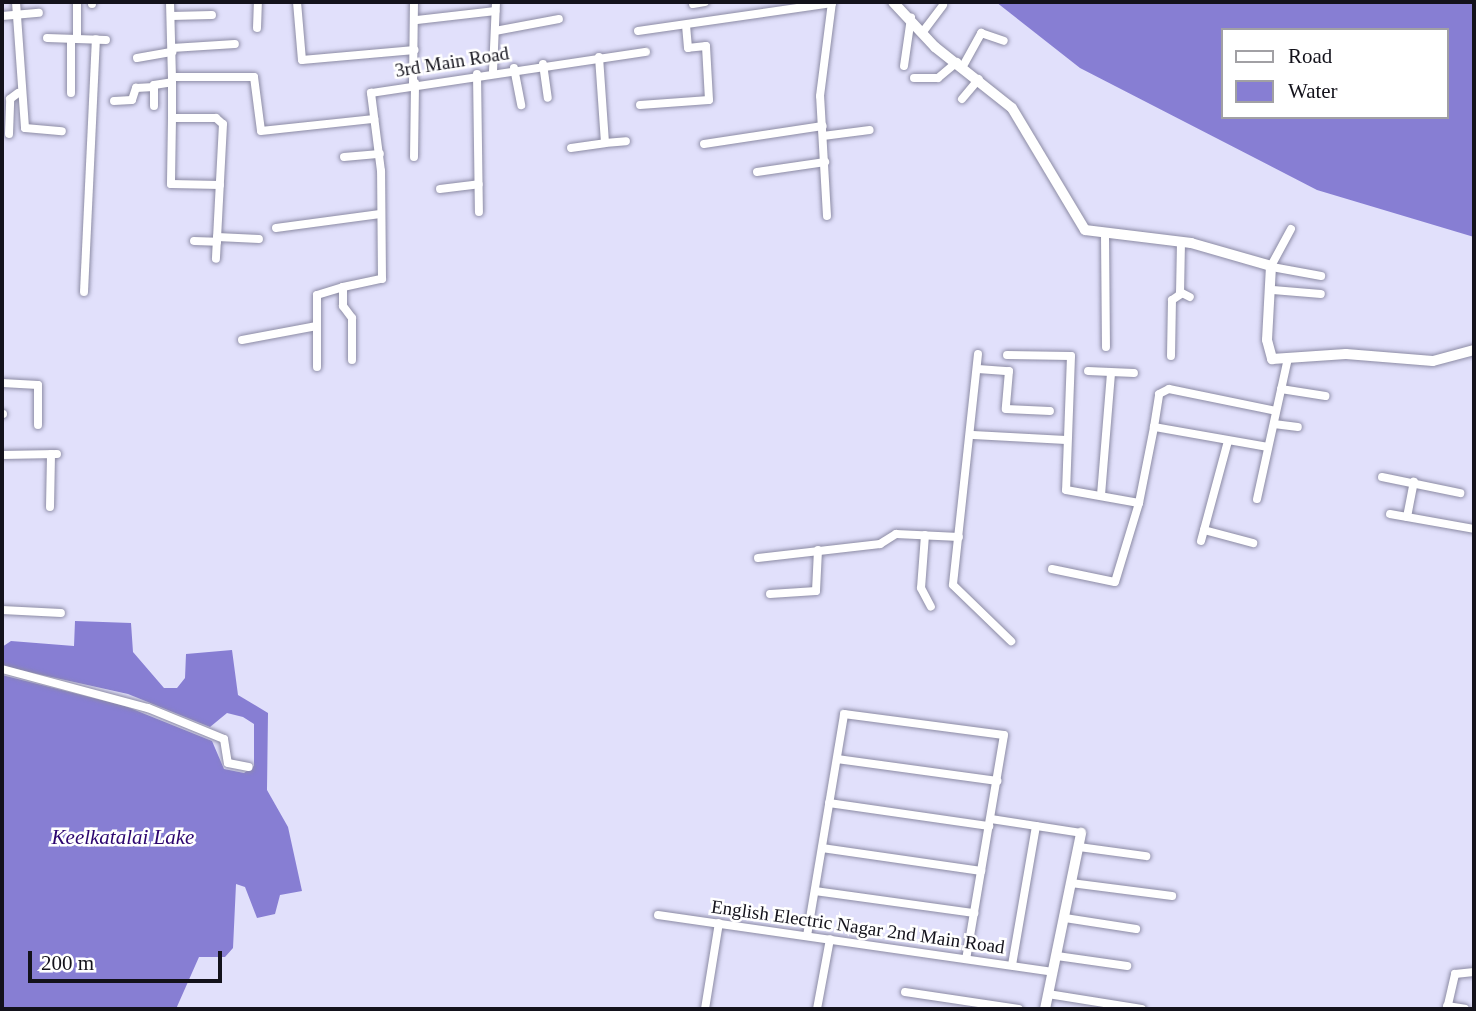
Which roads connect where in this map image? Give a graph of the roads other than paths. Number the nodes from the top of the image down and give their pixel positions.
1 (16, 2) edge
2 (77, 2) edge
3 (170, 2) edge
4 (258, 2) edge
5 (297, 2) edge
6 (414, 2) edge
7 (705, 2) edge
8 (832, 2) edge
9 (893, 2) edge
10 (694, 4) dead end
11 (943, 5) dead end
12 (496, 6) edge
13 (39, 13) dead end
14 (17, 15) junction
15 (212, 15) dead end
16 (911, 15) junction
17 (2, 16) edge
18 (171, 16) junction
19 (559, 19) dead end
20 (417, 20) junction
21 (686, 26) junction
22 (257, 28) dead end
23 (495, 31) junction
24 (638, 31) dead end
25 (922, 33) junction
26 (47, 37) dead end
27 (74, 39) junction
28 (96, 39) junction
29 (106, 40) dead end
30 (1004, 41) dead end
31 (235, 44) dead end
32 (172, 50) junction
33 (415, 50) junction
34 (646, 52) dead end
35 (599, 57) junction
36 (137, 58) dead end
37 (543, 64) junction
38 (960, 64) junction
39 (904, 66) dead end
40 (514, 68) junction
41 (493, 71) junction
42 (477, 74) junction
43 (914, 78) dead end
44 (172, 79) junction
45 (979, 79) junction
46 (414, 83) junction
47 (154, 87) junction
48 (19, 93) junction
49 (71, 93) dead end
50 (548, 98) dead end
51 (962, 99) dead end
52 (114, 101) dead end
53 (521, 105) dead end
54 (640, 105) dead end
55 (154, 106) dead end
56 (172, 118) junction
57 (374, 119) junction
58 (870, 130) dead end
59 (62, 131) dead end
60 (823, 131) junction
61 (9, 134) dead end
62 (626, 141) dead end
63 (605, 143) junction
64 (704, 144) dead end
65 (571, 148) dead end
66 (380, 154) junction
67 (344, 157) dead end
68 (414, 157) dead end
69 (825, 162) junction
70 (757, 172) dead end
71 (479, 184) junction
72 (220, 185) junction
73 (440, 189) dead end
74 (480, 212) dead end
75 (380, 214) junction
76 (827, 216) dead end
77 (276, 228) dead end
78 (1291, 229) dead end
79 (1104, 235) junction
80 (259, 239) dead end
81 (217, 240) junction
82 (194, 241) dead end
83 (1181, 242) junction
84 (216, 259) dead end
85 (1272, 267) junction
86 (1321, 276) dead end
87 (343, 287) junction
88 (1273, 289) junction
89 (84, 292) dead end
90 (1321, 293) dead end
91 (317, 326) junction
92 (243, 340) dead end
93 (1106, 346) dead end
94 (1474, 350) edge
95 (978, 354) dead end
96 (1007, 355) dead end
97 (1171, 356) dead end
98 (1288, 358) junction
99 (352, 360) dead end
100 (317, 367) dead end
101 (978, 369) junction
102 (1088, 371) dead end
103 (1111, 373) junction
104 (1134, 373) dead end
105 (2, 383) edge
106 (1281, 389) junction
107 (1325, 396) dead end
108 (1050, 411) dead end
109 (1276, 411) junction
110 (1274, 424) junction
111 (38, 425) dead end
112 (1154, 427) junction
113 (1298, 427) dead end
114 (973, 435) junction
115 (1066, 440) junction
116 (1228, 441) junction
117 (1268, 447) junction
118 (2, 455) edge
119 (1382, 477) dead end
120 (1414, 482) junction
121 (1460, 493) dead end
122 (1101, 495) junction
123 (1257, 499) dead end
124 (1139, 503) junction
125 (50, 507) dead end
126 (1390, 514) dead end
127 (1407, 517) junction
128 (1474, 529) edge
129 (1204, 530) junction
130 (925, 535) junction
131 (959, 537) junction
132 (1201, 541) dead end
133 (1252, 543) dead end
134 (818, 550) junction
135 (758, 558) dead end
136 (1052, 569) dead end
137 (770, 594) dead end
138 (930, 607) dead end
139 (2, 610) edge
140 (61, 613) dead end
141 (1011, 641) dead end
142 (2, 669) edge
143 (836, 759) junction
144 (249, 767) dead end
145 (997, 781) junction
146 (829, 803) junction
147 (990, 822) junction
148 (1037, 826) junction
149 (1081, 833) joint
150 (1079, 847) junction
151 (822, 848) junction
152 (1146, 856) dead end
153 (981, 871) junction
154 (1072, 883) junction
155 (815, 891) junction
156 (1172, 896) dead end
157 (974, 914) junction
158 (658, 915) dead end
159 (1065, 918) junction
160 (719, 923) junction
161 (1136, 929) dead end
162 (807, 936) junction
163 (830, 940) junction
164 (1057, 956) junction
165 (966, 959) junction
166 (1012, 965) junction
167 (1127, 966) dead end
168 (1053, 972) junction
169 (1474, 972) edge
170 (905, 992) dead end
171 (1048, 994) junction
172 (1447, 1008) edge
173 (705, 1009) edge
174 (817, 1009) edge
175 (1019, 1009) edge
176 (1045, 1009) edge
177 (1142, 1009) edge
178 (1465, 1009) edge

1 - 14 street
2 - 27 street
3 - 18 street
4 - 22 street
5 - 33 street
6 - 20 street
7 - 10 street
8 - 21 street
8 - 60 street
9 - 16 street
11 - 25 street
12 - 20 street
12 - 23 street
13 - 14 street
14 - 17 street
14 - 48 street
15 - 18 street
16 - 25 street
16 - 39 street
18 - 32 street
19 - 23 street
20 - 33 street
21 - 24 street
21 - 54 street
23 - 41 street
25 - 38 street
26 - 27 street
27 - 28 street
27 - 49 street
28 - 29 street
28 - 89 street
30 - 38 street
31 - 32 street
32 - 36 street
32 - 44 street
33 - 46 street
34 - 35 street, 3rd Main Road
35 - 37 street, 3rd Main Road
35 - 63 street
37 - 40 street, 3rd Main Road
37 - 50 street
38 - 43 street
38 - 45 street
40 - 41 street, 3rd Main Road
40 - 53 street
41 - 42 street, 3rd Main Road
42 - 46 street, 3rd Main Road
42 - 71 street
44 - 47 street
44 - 56 street
44 - 57 street
45 - 51 street
45 - 79 street
46 - 57 street, 3rd Main Road
46 - 68 street
47 - 52 street
47 - 55 street
48 - 59 street
48 - 61 street
56 - 72 street
56 - 72 street
57 - 66 street, 3rd Main Road
58 - 60 street
60 - 64 street
60 - 69 street
62 - 63 street
63 - 65 street
66 - 67 street
66 - 75 street, 3rd Main Road
69 - 70 street
69 - 76 street
71 - 73 street
71 - 74 street
72 - 81 street
75 - 77 street
75 - 87 street, 3rd Main Road
78 - 85 street
79 - 83 street
79 - 93 street
80 - 81 street
81 - 82 street
81 - 84 street
83 - 85 street
83 - 97 street
85 - 86 street
85 - 88 street
87 - 91 street
87 - 99 street
88 - 90 street
88 - 98 street
91 - 92 street
91 - 100 street
94 - 98 street
95 - 101 street
96 - 115 street
98 - 106 street
101 - 108 street
101 - 114 street
102 - 103 street
103 - 104 street
103 - 122 street
105 - 111 street
106 - 107 street
106 - 109 street
109 - 110 street
109 - 112 street
110 - 113 street
110 - 117 street
112 - 116 street
112 - 124 street
114 - 115 street
114 - 131 street
115 - 122 street
116 - 117 street
116 - 129 street
117 - 123 street
118 - 125 street
119 - 120 street
120 - 121 street
120 - 127 street
122 - 124 street
124 - 136 street
126 - 127 street
127 - 128 street
129 - 132 street
129 - 133 street
130 - 131 street
130 - 134 street
130 - 138 street
131 - 141 street
134 - 135 street
134 - 137 street
139 - 140 street
142 - 144 street
143 - 145 street
143 - 145 street
143 - 146 street
145 - 147 street
146 - 147 street
146 - 151 street
147 - 148 street
147 - 153 street
148 - 149 street
148 - 166 street
149 - 150 street
150 - 152 street
150 - 154 street
151 - 153 street
151 - 155 street
153 - 157 street
154 - 156 street
154 - 159 street
155 - 157 street
155 - 162 street
157 - 165 street
158 - 160 street, English Electric Nagar 2nd Main Road
159 - 161 street
159 - 164 street
160 - 162 street, English Electric Nagar 2nd Main Road
160 - 173 street
162 - 163 street, English Electric Nagar 2nd Main Road
163 - 165 street, English Electric Nagar 2nd Main Road
163 - 174 street
164 - 167 street
164 - 168 street
165 - 166 street, English Electric Nagar 2nd Main Road
166 - 168 street, English Electric Nagar 2nd Main Road
168 - 171 street
169 - 172 street
170 - 175 street
171 - 176 street
171 - 177 street
172 - 178 street

